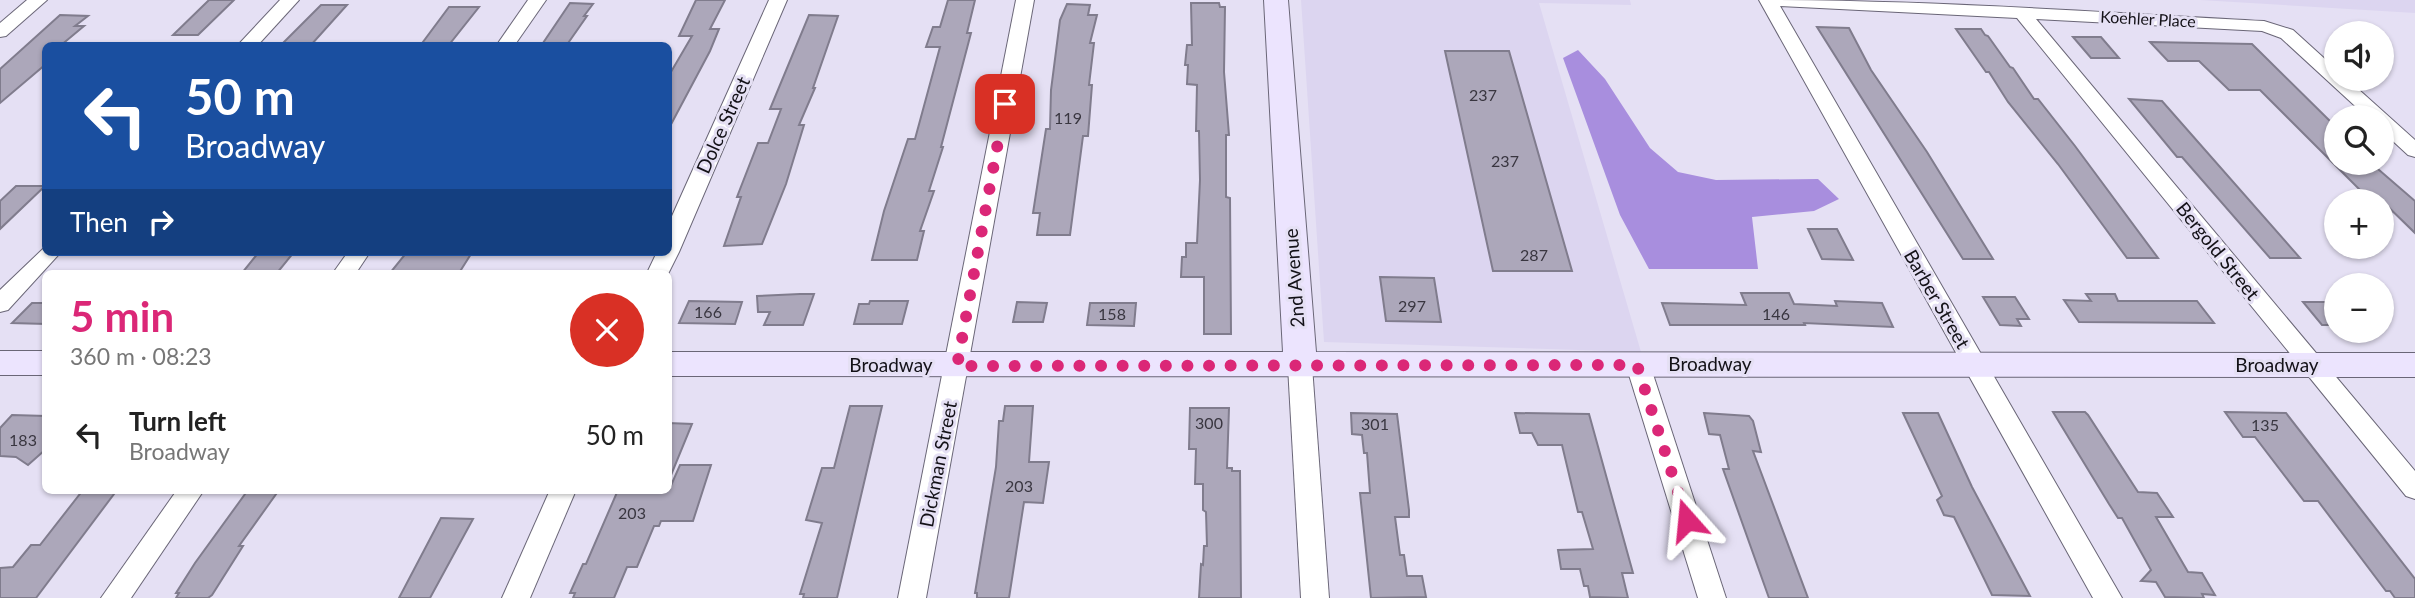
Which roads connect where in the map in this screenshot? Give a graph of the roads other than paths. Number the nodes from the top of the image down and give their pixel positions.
1 (38, 0) edge
2 (290, 0) edge
3 (537, 0) edge
4 (778, 0) edge
5 (1025, 0) edge
6 (1276, 0) edge
7 (1770, 0) edge
8 (2021, 12) junction
9 (0, 32) edge
10 (250, 42) edge
11 (508, 42) edge
12 (2365, 105) edge
13 (2394, 132) edge
14 (2415, 151) edge
15 (672, 242) edge
16 (46, 256) edge
17 (0, 304) edge
18 (0, 363) edge
19 (42, 363) edge
20 (672, 363) edge
21 (1974, 363) junction
22 (1637, 365) junction
23 (2312, 365) junction
24 (2415, 365) edge
25 (957, 366) junction
26 (1300, 366) junction
27 (2415, 489) edge
28 (188, 494) edge
29 (561, 494) edge
30 (115, 598) edge
31 (516, 598) edge
32 (912, 598) edge
33 (1315, 598) edge
34 (1712, 598) edge
35 (2108, 598) edge

1 - 9 street
2 - 10 street
3 - 11 street
4 - 15 street, Dolce Street
5 - 25 street, Dickman Street
6 - 26 street, 2nd Avenue
7 - 8 street, Koehler Place
7 - 21 street, Barber Street
8 - 12 street, Koehler Place
8 - 23 street, Bergold Street
13 - 14 street
16 - 17 street
18 - 19 street
20 - 25 street, Broadway
21 - 22 street, Broadway
21 - 23 street, Broadway
21 - 35 street, Barber Street
22 - 26 street, Broadway
22 - 34 street
23 - 24 street, Broadway
23 - 27 street, Bergold Street
25 - 26 street, Broadway
25 - 32 street, Dickman Street
26 - 33 street, 2nd Avenue
28 - 30 street
29 - 31 street

